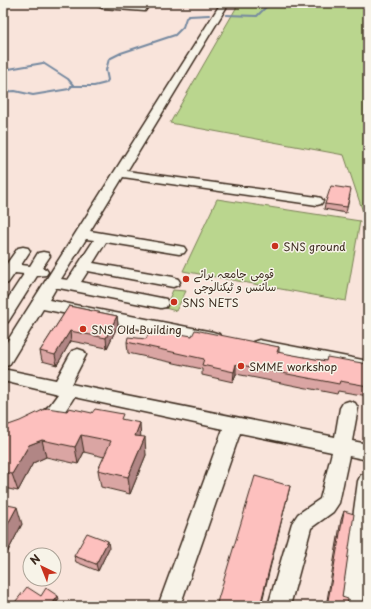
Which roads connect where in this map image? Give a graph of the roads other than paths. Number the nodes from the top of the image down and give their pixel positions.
1 (104, 3) edge
2 (138, 3) edge
3 (222, 3) edge
4 (119, 172) junction
5 (317, 201) dead end
6 (82, 234) junction
7 (103, 237) junction
8 (179, 250) dead end
9 (23, 251) dead end
10 (43, 256) dead end
11 (84, 266) junction
12 (33, 271) junction
13 (7, 274) edge
14 (54, 279) junction
15 (173, 282) dead end
16 (72, 285) junction
17 (40, 303) junction
18 (161, 303) dead end
19 (3, 318) edge
20 (10, 336) edge
21 (228, 340) edge
22 (244, 343) edge
23 (78, 355) dead end
24 (3, 361) edge
25 (368, 367) edge
26 (3, 375) edge
27 (65, 389) junction
28 (349, 408) dead end
29 (234, 424) junction
30 (26, 430) edge
31 (342, 447) junction
32 (368, 452) edge
33 (368, 489) edge
34 (169, 606) edge
35 (279, 606) edge
36 (352, 606) edge

1 - 2 street
3 - 4 street
4 - 5 street
4 - 6 street
6 - 7 street
6 - 14 street
7 - 8 street
7 - 11 street
9 - 13 street
10 - 12 street
11 - 15 street
11 - 16 street
12 - 13 street
12 - 14 street
12 - 19 street
14 - 16 street
14 - 17 street
16 - 18 street
17 - 20 street
17 - 21 street
20 - 24 street
22 - 25 street
23 - 27 street
26 - 27 street
27 - 29 street
27 - 30 street
28 - 31 street
29 - 31 street
29 - 34 street
31 - 32 street
31 - 35 street
33 - 36 street

